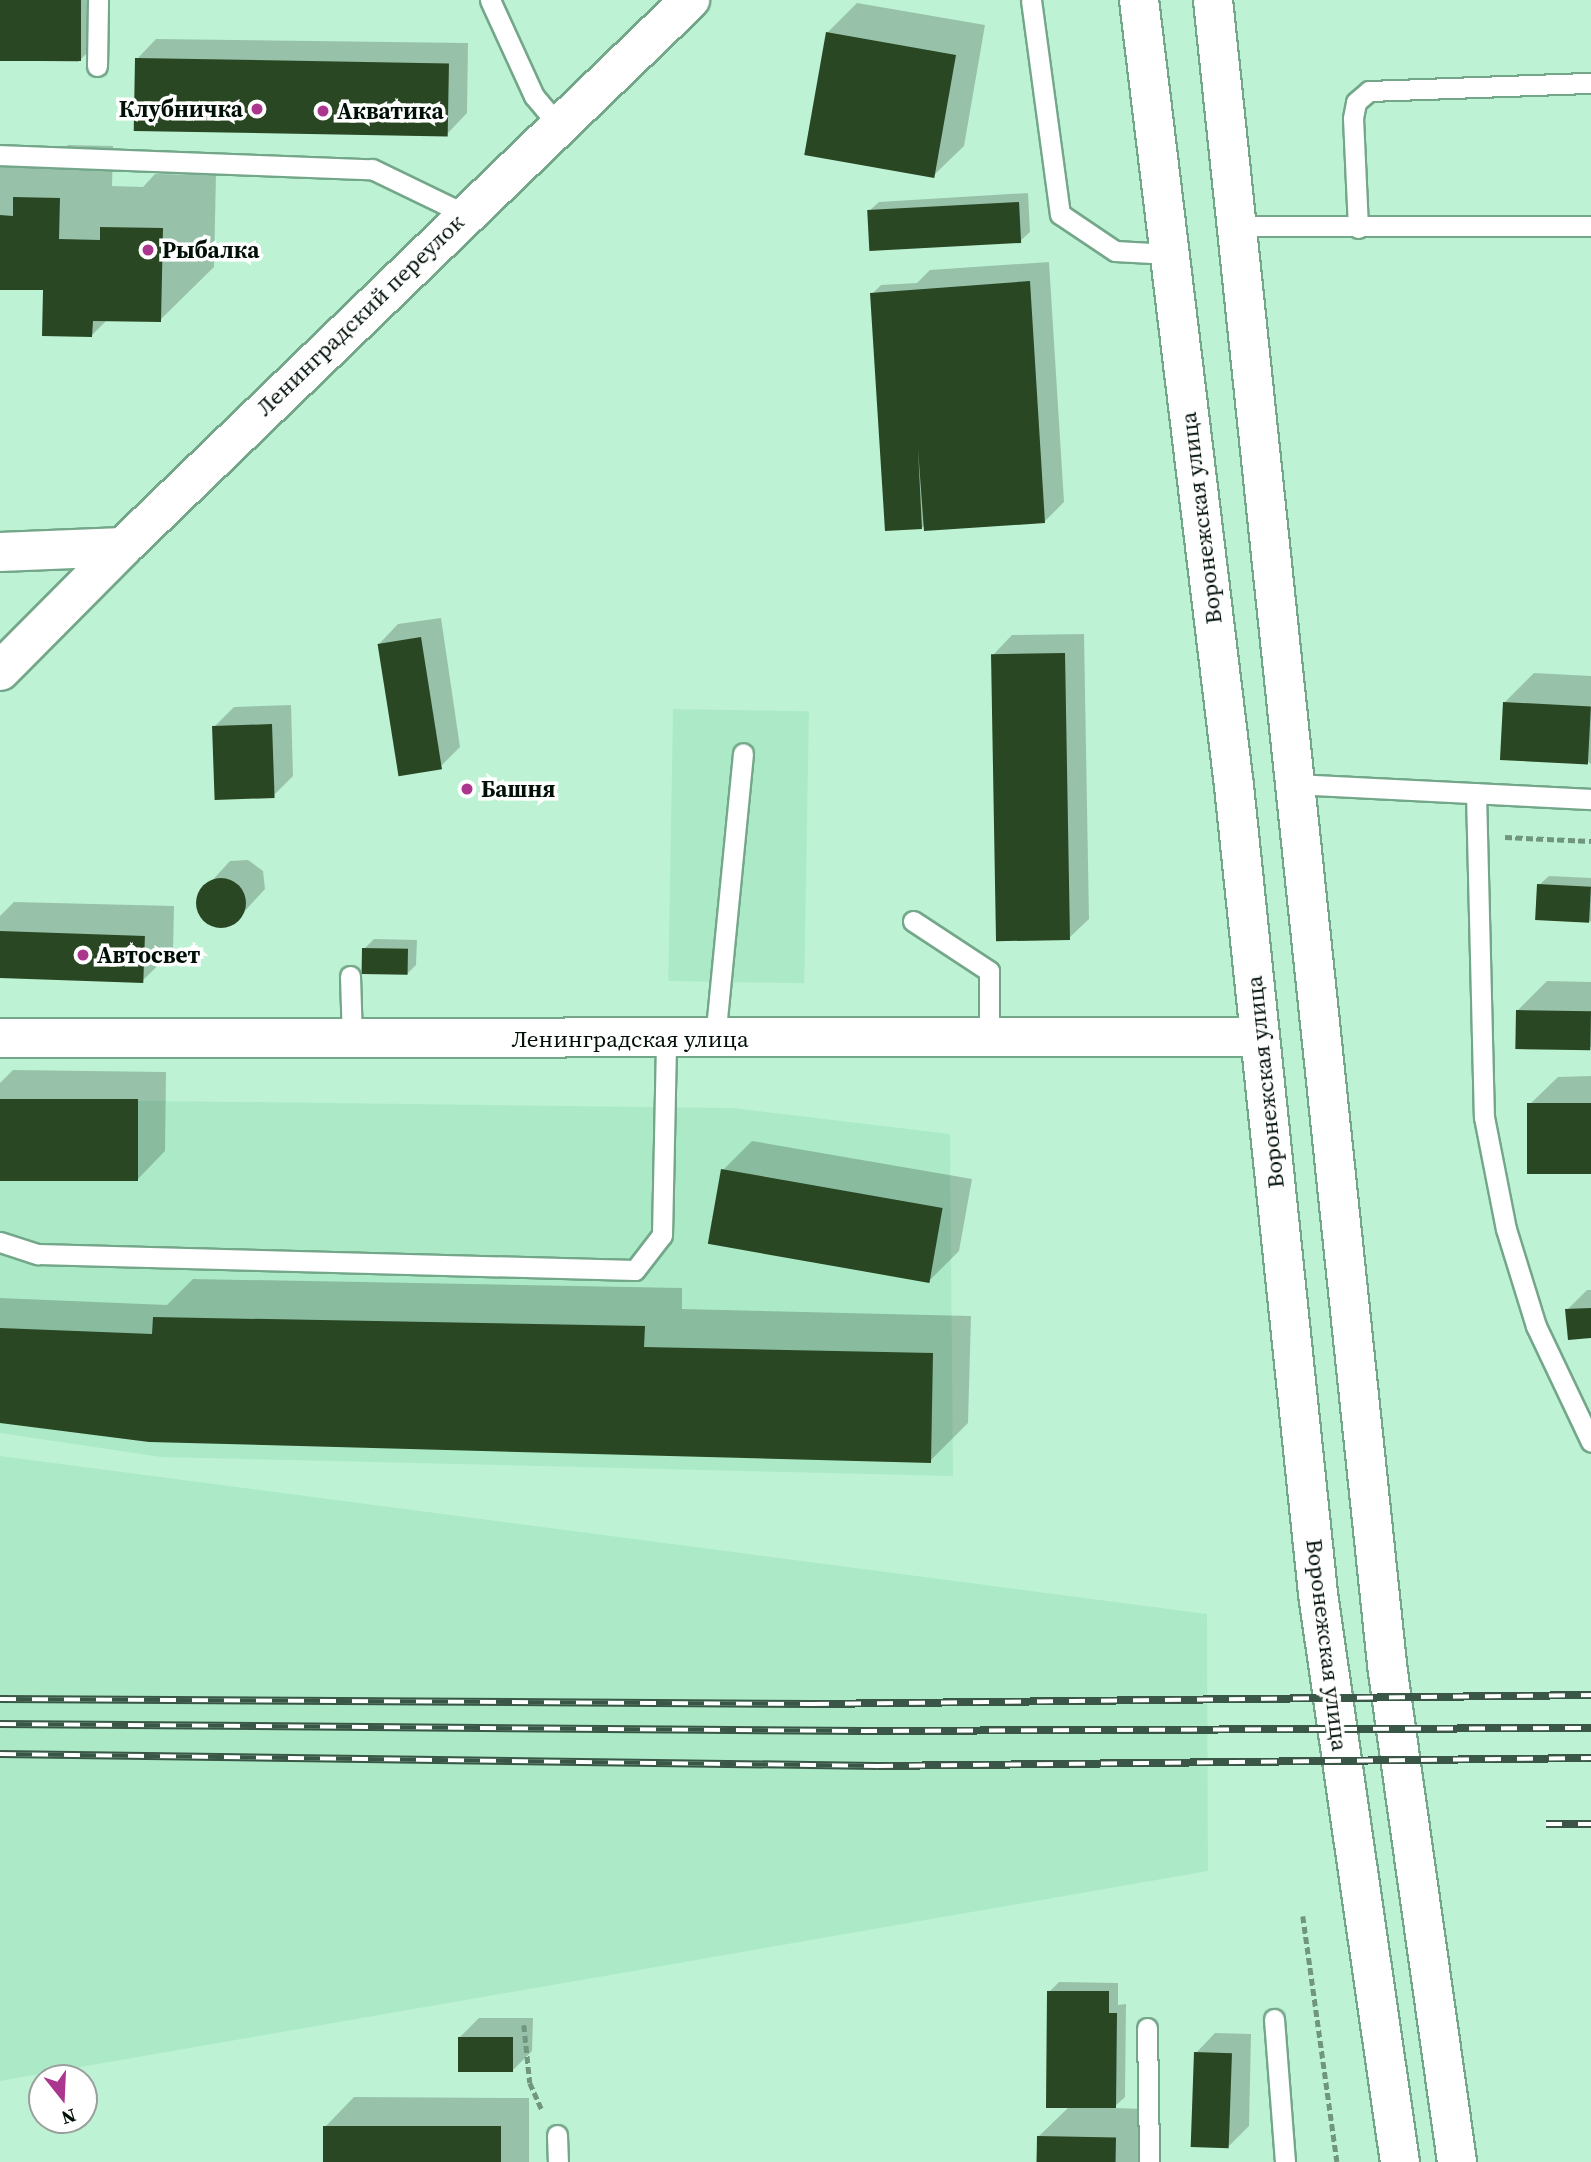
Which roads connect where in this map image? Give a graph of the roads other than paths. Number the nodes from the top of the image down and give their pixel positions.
1 (98, 0) edge
2 (490, 0) edge
3 (690, 0) edge
4 (1031, 0) edge
5 (1139, 0) edge
6 (1213, 0) edge
7 (97, 66) dead end
8 (1591, 83) edge
9 (558, 125) junction
10 (0, 155) edge
11 (465, 214) junction
12 (1241, 226) junction
13 (1591, 226) edge
14 (1357, 228) junction
15 (1170, 254) junction
16 (123, 547) junction
17 (0, 552) edge
18 (0, 671) edge
19 (743, 753) dead end
20 (1294, 784) junction
21 (1476, 793) junction
22 (1591, 799) edge
23 (914, 921) dead end
24 (350, 976) dead end
25 (989, 1037) junction
26 (1261, 1037) junction
27 (0, 1038) edge
28 (352, 1039) junction
29 (715, 1039) junction
30 (666, 1040) junction
31 (0, 1242) edge
32 (1591, 1442) edge
33 (1274, 2020) dead end
34 (1147, 2028) dead end
35 (557, 2135) road end
36 (558, 2162) edge
37 (1149, 2162) edge
38 (1285, 2162) edge
39 (1400, 2162) edge
40 (1457, 2162) edge

1 - 7 lane
2 - 9 lane
3 - 9 main road, Ленинградский переулок
4 - 15 lane
5 - 15 main road, Воронежская улица
6 - 12 main road
8 - 14 lane
9 - 11 main road, Ленинградский переулок
10 - 11 lane
11 - 16 main road, Ленинградский переулок
12 - 14 lane
12 - 20 main road
13 - 14 lane
15 - 26 main road, Воронежская улица
16 - 17 main road
16 - 18 main road, Ленинградский переулок
19 - 29 lane
20 - 21 lane
20 - 40 main road
21 - 22 lane
21 - 32 lane
23 - 25 lane
24 - 28 lane
25 - 26 main road, Ленинградская улица
25 - 29 main road, Ленинградская улица
26 - 39 main road, Воронежская улица
27 - 28 main road, Ленинградская улица
28 - 30 main road, Ленинградская улица
29 - 30 main road, Ленинградская улица
30 - 31 lane
33 - 38 lane
34 - 37 lane
35 - 36 lane

